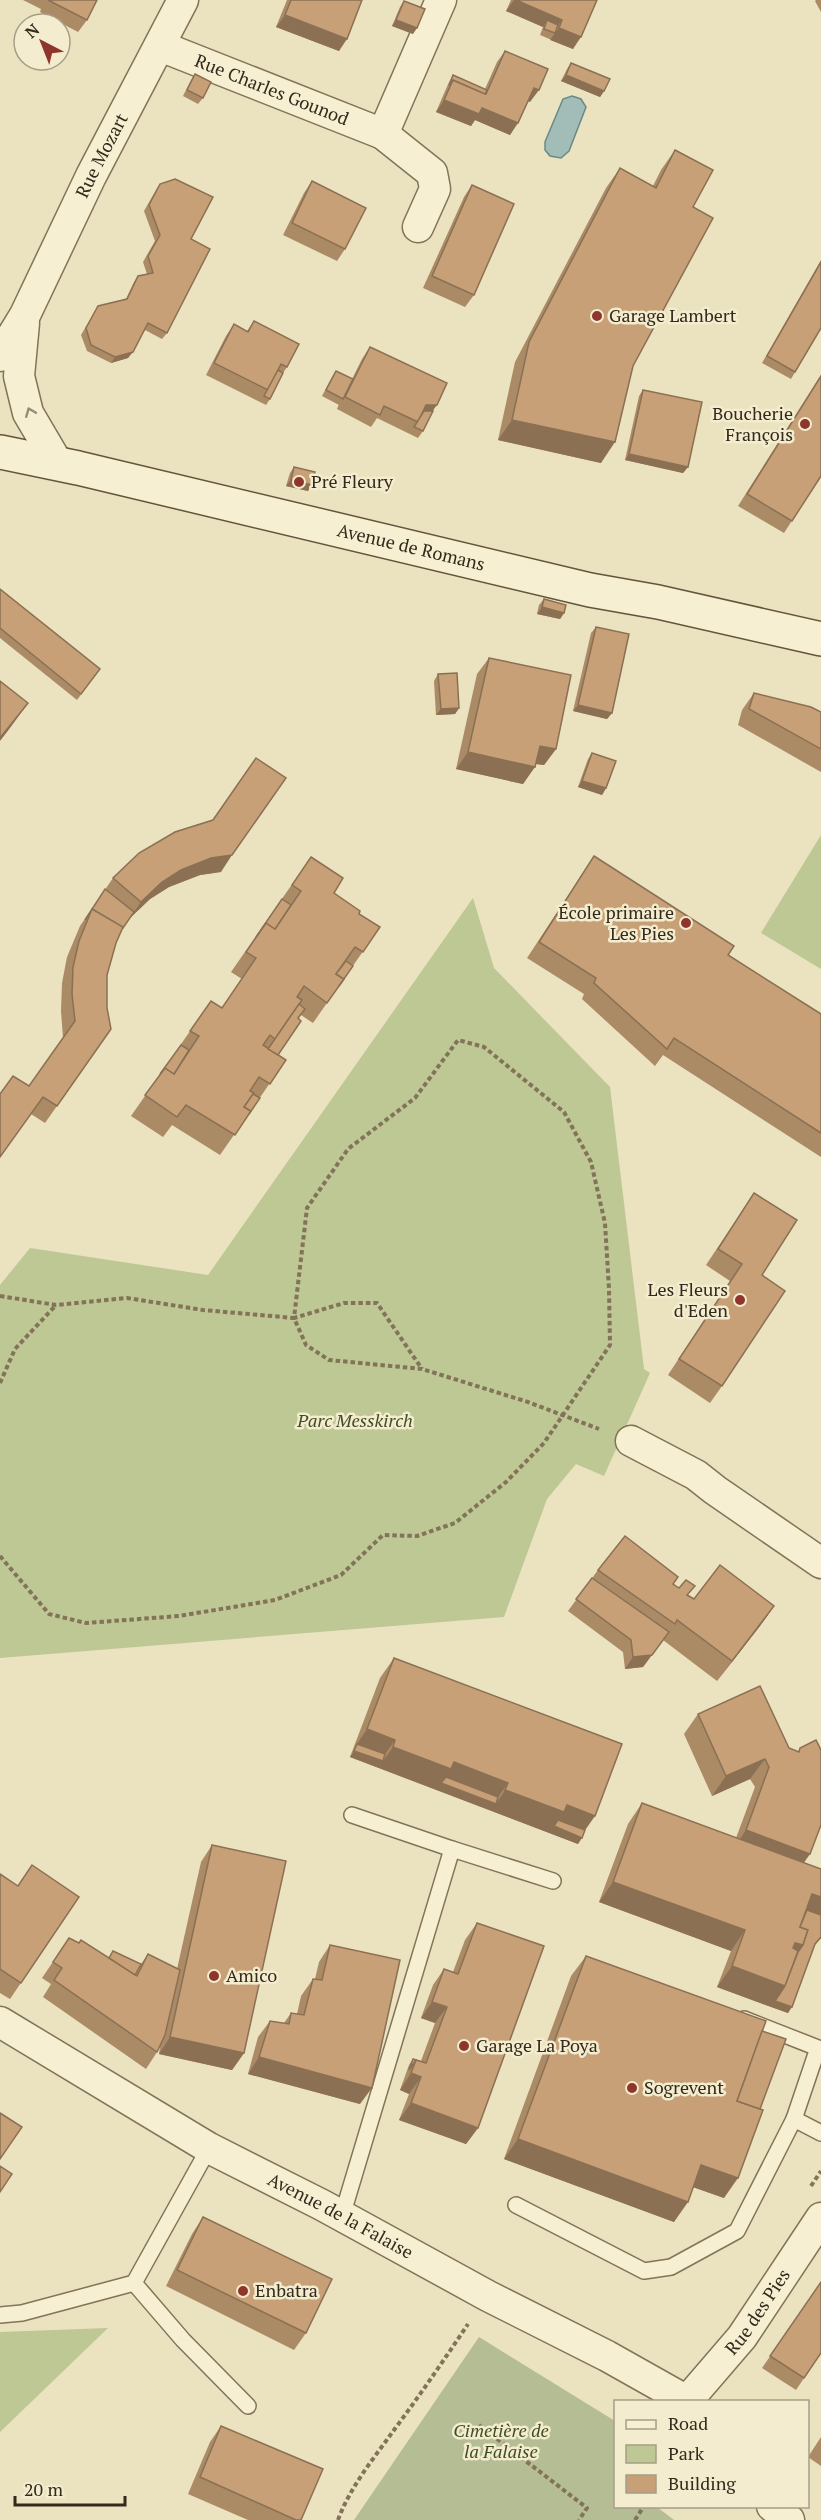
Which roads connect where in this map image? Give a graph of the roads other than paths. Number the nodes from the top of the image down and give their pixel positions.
1 (183, 0) edge
2 (441, 0) edge
3 (160, 46) junction
4 (383, 134) junction
5 (418, 227) dead end
6 (25, 315) junction
7 (0, 356) edge
8 (0, 452) edge
9 (57, 464) junction
10 (821, 639) edge
11 (631, 1441) road end
12 (821, 1563) edge
13 (352, 1815) dead end
14 (452, 1849) junction
15 (553, 1881) dead end
16 (729, 2013) edge
17 (0, 2022) edge
18 (794, 2119) junction
19 (821, 2133) edge
20 (209, 2148) junction
21 (516, 2205) dead end
22 (342, 2216) junction
23 (821, 2218) edge
24 (134, 2283) junction
25 (0, 2315) edge
26 (685, 2400) edge
27 (688, 2400) edge
28 (248, 2406) dead end
29 (774, 2508) edge
30 (789, 2520) edge

1 - 3 street, Rue Mozart
2 - 4 street
3 - 4 street, Rue Charles Gounod
3 - 6 street, Rue Mozart
4 - 5 street, Rue Charles Gounod
6 - 7 street, Rue Mozart
9 -> 6 street, Rue Mozart
8 - 9 main road, Avenue de Romans
9 - 10 main road, Avenue de Romans
11 - 12 street
13 - 14 lane
14 - 15 lane
14 - 22 lane
16 - 18 lane
17 - 20 street, Avenue de la Falaise
18 - 19 lane
18 - 21 lane
20 - 22 street, Avenue de la Falaise
20 - 24 lane
22 - 26 street, Avenue de la Falaise
23 - 27 street, Rue des Pies
24 - 25 lane
24 - 28 lane
29 - 30 street

